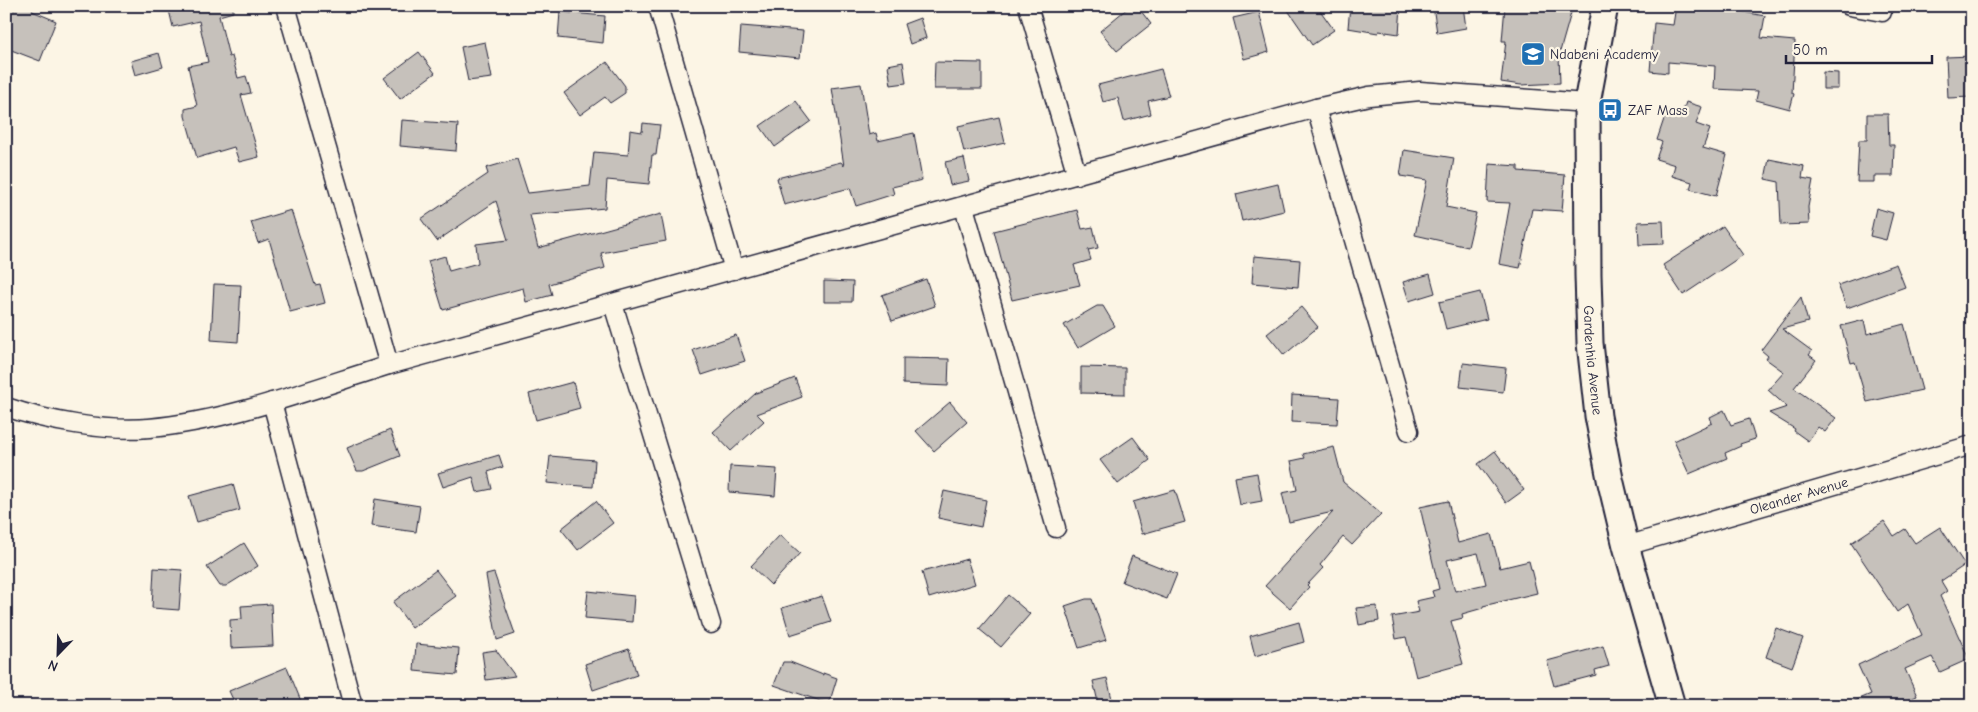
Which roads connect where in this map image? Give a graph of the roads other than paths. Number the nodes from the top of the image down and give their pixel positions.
1 (286, 6) edge
2 (658, 6) edge
3 (1028, 6) edge
4 (1606, 6) edge
5 (1849, 6) edge
6 (1882, 12) dead end
7 (1587, 103) junction
8 (1316, 108) junction
9 (1077, 175) junction
10 (964, 207) junction
11 (734, 270) junction
12 (612, 304) junction
13 (388, 365) junction
14 (272, 402) junction
15 (6, 407) edge
16 (1410, 431) dead end
17 (1972, 444) edge
18 (1056, 528) dead end
19 (1626, 546) junction
20 (711, 624) dead end
21 (353, 706) edge
22 (1672, 706) edge

1 - 13 street
2 - 11 street
3 - 9 street
4 - 7 main road, Gardenhia Avenue
5 - 6 street
7 - 8 street
7 - 19 main road, Gardenhia Avenue
8 - 9 street
8 - 16 street
9 - 10 street
10 - 11 street
10 - 18 street
11 - 12 street
12 - 13 street
12 - 20 street
13 - 14 street
14 - 15 street
14 - 21 street
17 - 19 street, Oleander Avenue
19 - 22 main road, Gardenhia Avenue

